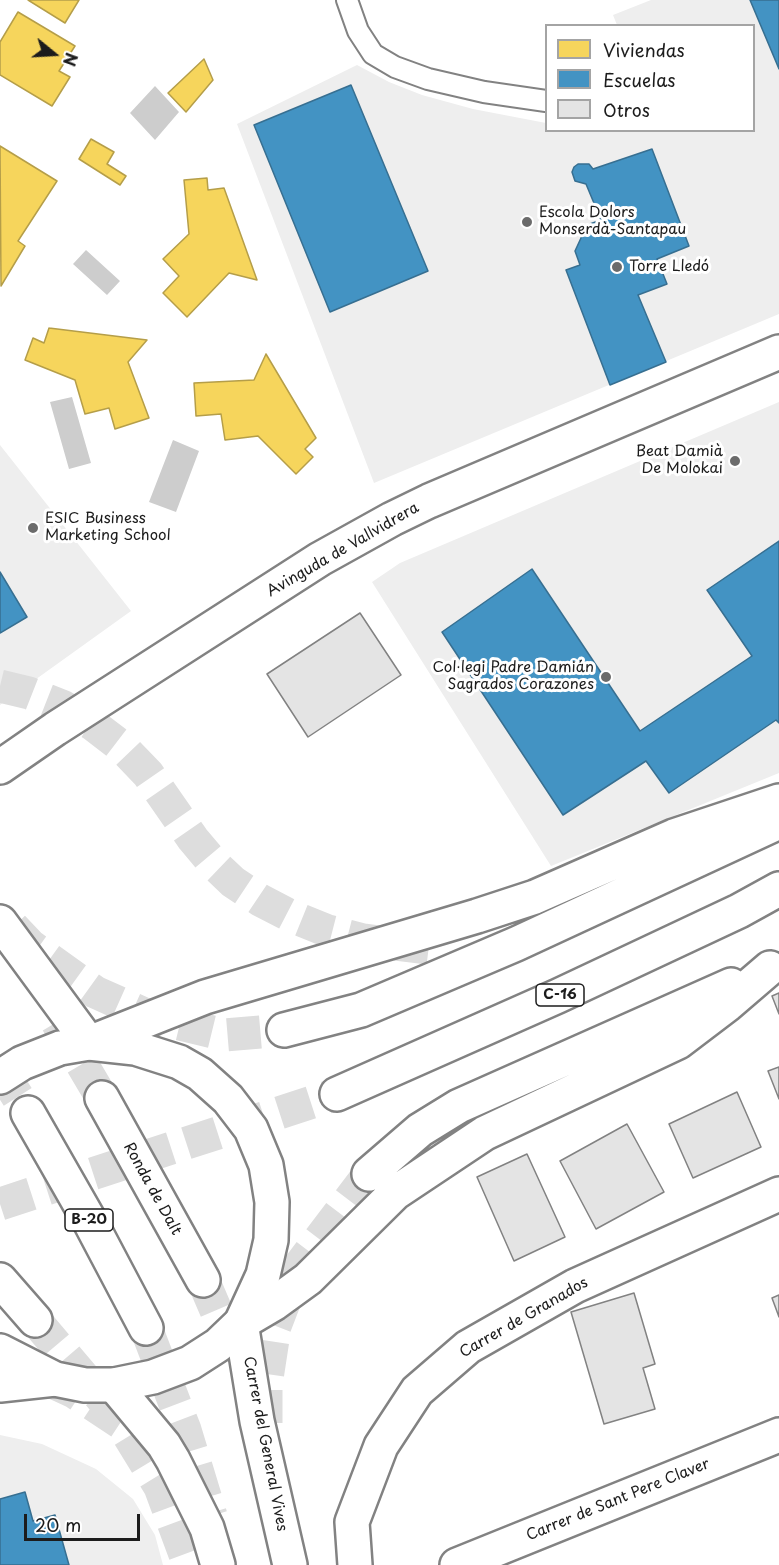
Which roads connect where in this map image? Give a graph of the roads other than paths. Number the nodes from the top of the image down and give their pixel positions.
1 (347, 0) edge
2 (545, 101) edge
3 (779, 352) edge
4 (0, 767) edge
5 (779, 801) edge
6 (779, 822) edge
7 (779, 889) edge
8 (0, 922) edge
9 (516, 944) junction
10 (436, 949) tunnel mouth
11 (775, 966) edge
12 (284, 1030) tunnel mouth
13 (89, 1043) junction
14 (0, 1077) edge
15 (337, 1094) tunnel mouth
16 (102, 1098) tunnel mouth
17 (28, 1113) tunnel mouth
18 (369, 1174) tunnel mouth
19 (779, 1194) edge
20 (0, 1280) edge
21 (203, 1280) tunnel mouth
22 (35, 1320) tunnel mouth
23 (241, 1323) junction
24 (146, 1328) tunnel mouth
25 (0, 1351) edge
26 (56, 1379) junction
27 (0, 1385) edge
28 (114, 1385) junction
29 (779, 1434) edge
30 (218, 1565) edge
31 (290, 1565) edge
32 (356, 1565) edge
33 (457, 1565) edge

1 - 2 lane
3 - 4 main road, Avinguda de Vallvidrera
5 - 13 main road
6 - 9 main road
7 - 15 main road, C-16
8 - 13 main road
9 - 10 main road
9 - 12 main road
11 - 18 main road
11 - 23 main road
13 - 14 main road
13 - 23 main road
16 - 21 main road, Ronda de Dalt
17 - 24 main road, B-20
19 - 32 main road, Carrer de Granados
20 - 22 main road
23 - 28 main road
23 - 31 main road, Carrer del General Vives
25 - 26 main road
26 - 27 main road
26 - 28 main road
28 - 30 main road
29 - 33 main road, Carrer de Sant Pere Claver

